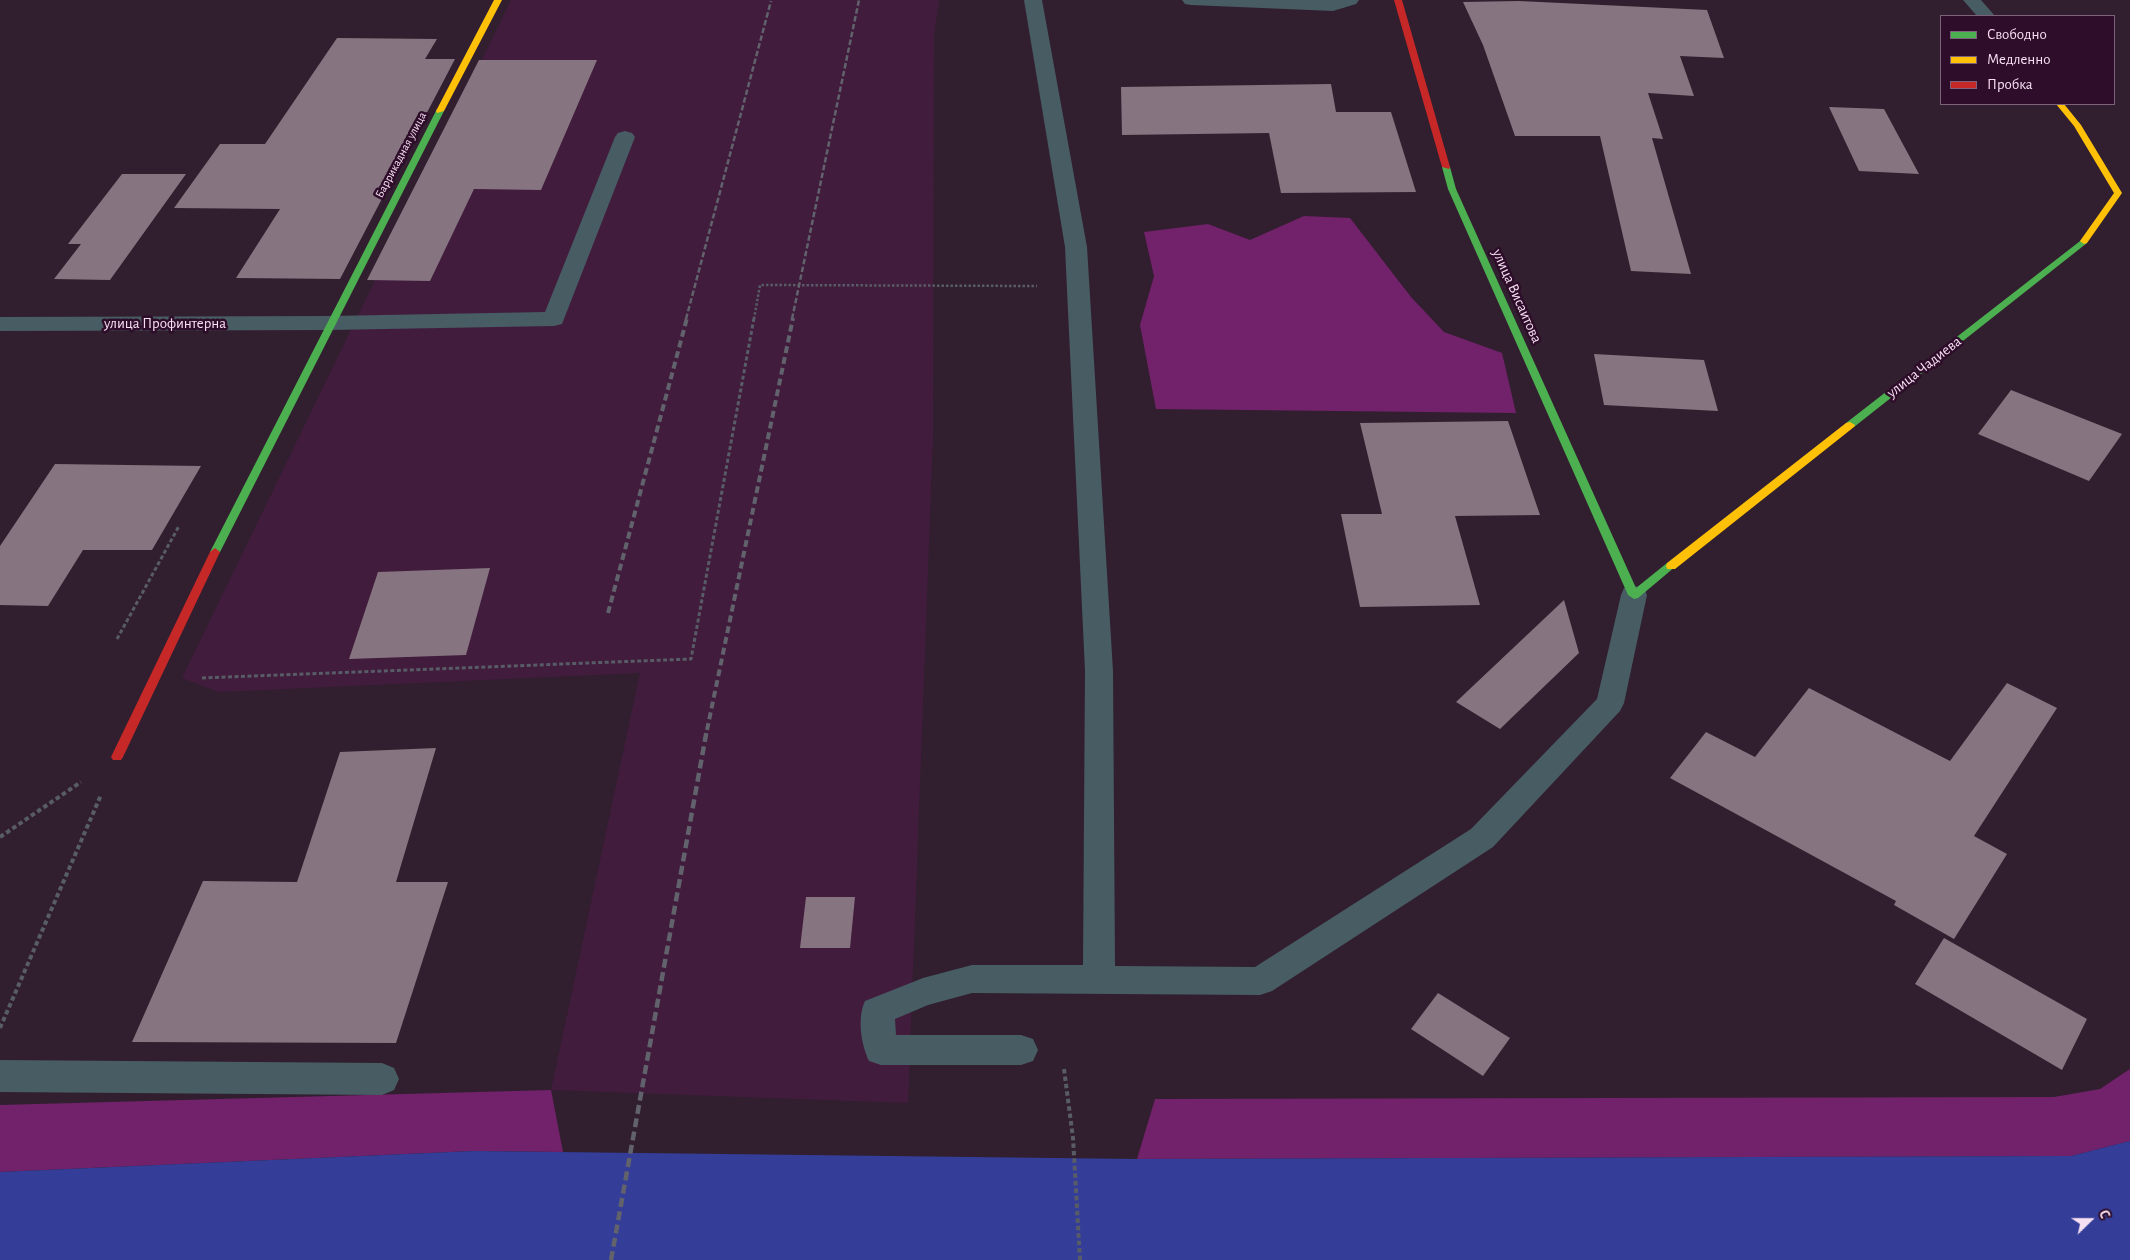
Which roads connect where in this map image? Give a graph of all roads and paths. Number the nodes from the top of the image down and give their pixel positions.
1 (498, 0) edge
2 (1033, 0) edge
3 (1191, 0) edge
4 (1350, 0) edge
5 (1398, 0) edge
6 (1972, 0) edge
7 (1985, 15) edge
8 (2061, 105) edge
9 (625, 138) dead end
10 (1078, 287) junction
11 (329, 323) junction
12 (0, 324) edge
13 (1634, 595) junction
14 (152, 680) junction
15 (117, 757) junction
16 (0, 837) edge
17 (1099, 980) junction
18 (0, 1028) edge
19 (1022, 1050) joint
20 (0, 1076) edge
21 (382, 1079) dead end
22 (1080, 1260) edge

1 - 11 street, Баррикадная улица
2 - 10 street
3 - 4 street
5 - 13 street, улица Висаитова
6 - 7 street
8 - 13 street, улица Чадиева
9 - 11 street, улица Профинтерна
10 - 14 path
10 - 17 street
11 - 12 street, улица Профинтерна
11 - 14 street, Баррикадная улица
13 - 17 street
14 - 15 street, Баррикадная улица
15 - 16 path
15 - 18 path
17 - 19 street
19 - 22 path
20 - 21 street

